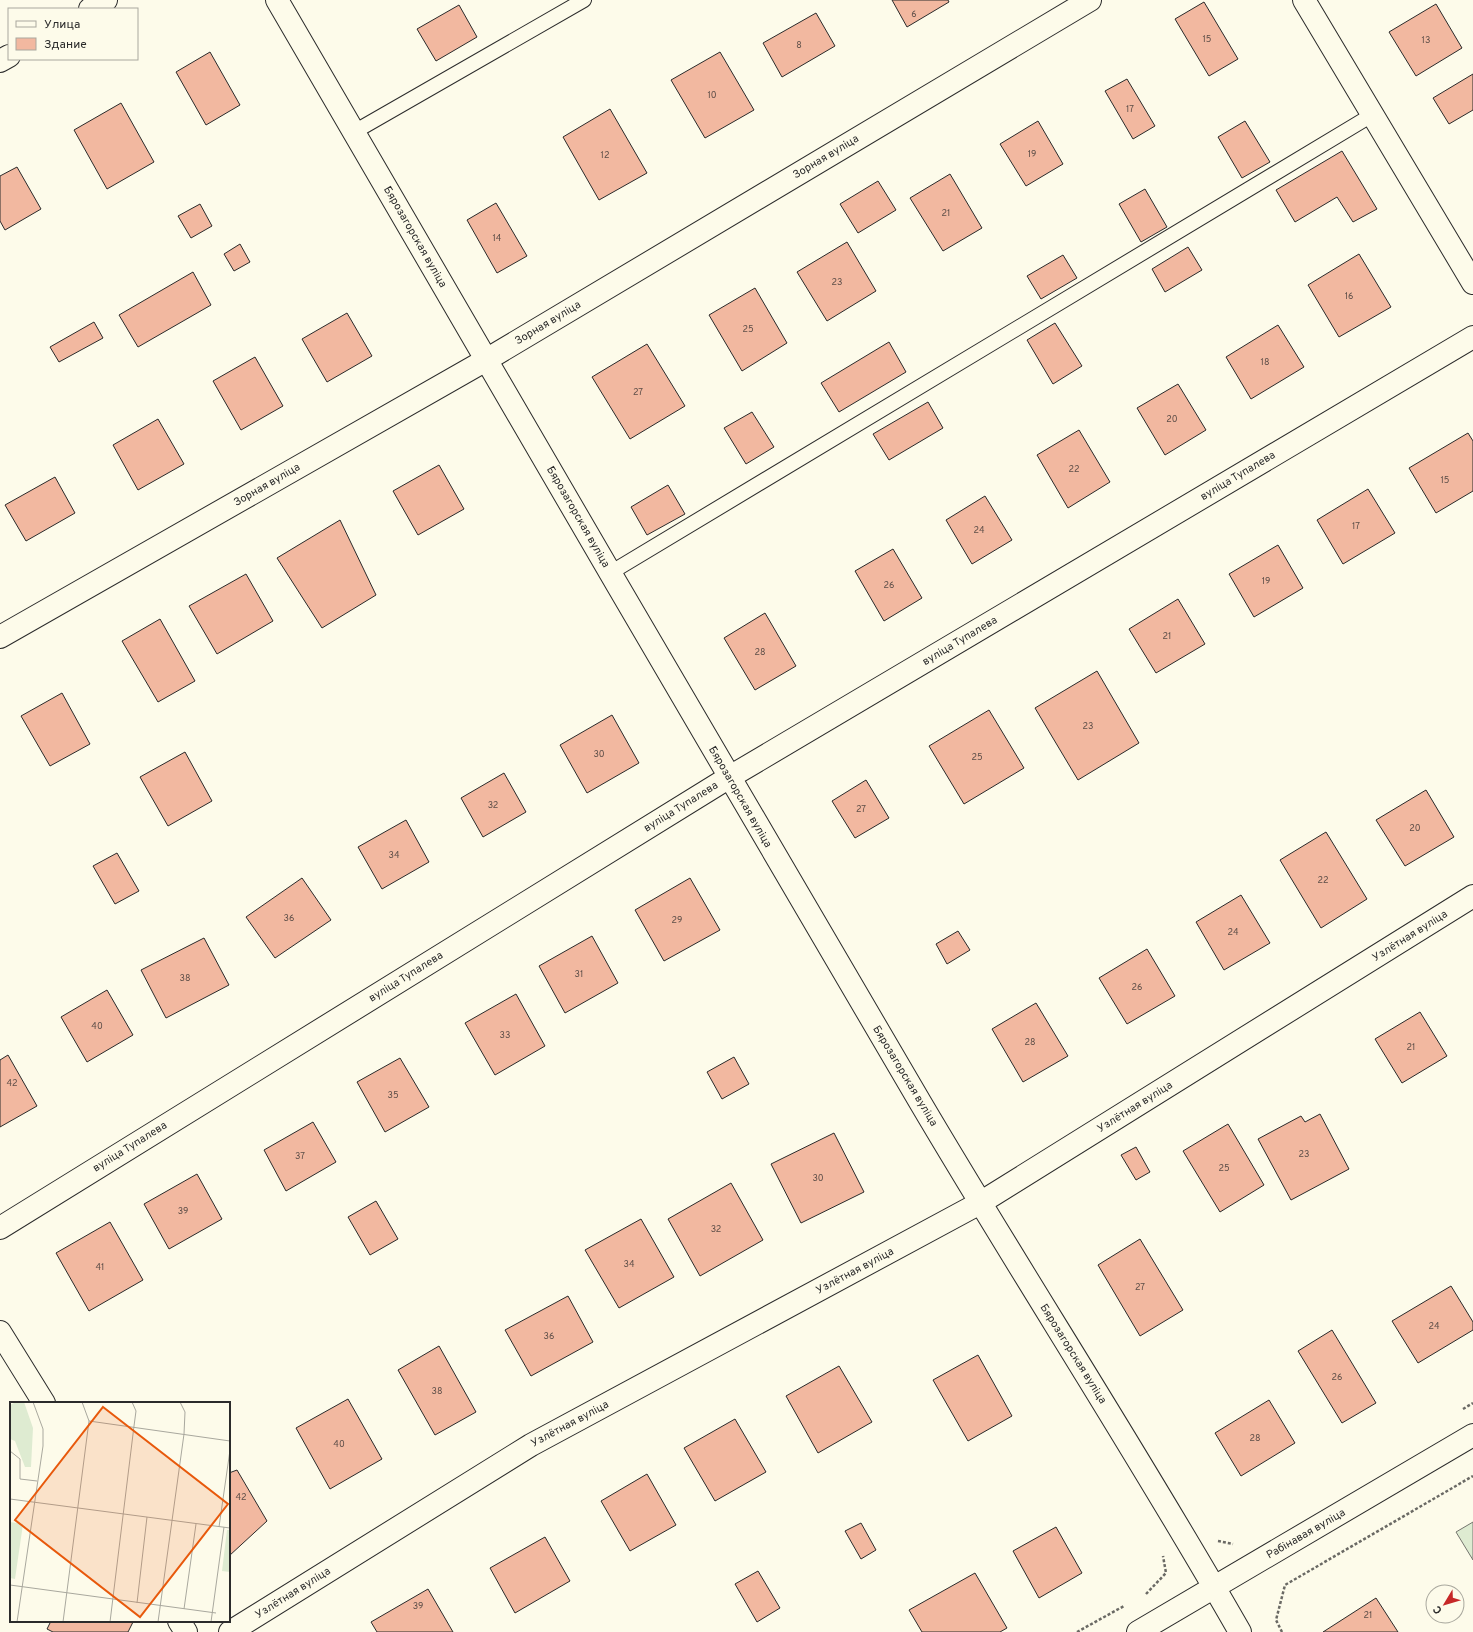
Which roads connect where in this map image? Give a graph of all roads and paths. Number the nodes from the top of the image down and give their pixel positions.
1 (106, 0) edge
2 (277, 0) edge
3 (584, 0) edge
4 (1090, 0) edge
5 (1304, 0) edge
6 (92, 8) edge
7 (1372, 115) junction
8 (354, 132) junction
9 (1473, 283) edge
10 (1473, 337) edge
11 (486, 360) junction
12 (610, 573) junction
13 (0, 637) edge
14 (728, 778) junction
15 (1473, 896) edge
16 (980, 1203) junction
17 (0, 1228) edge
18 (0, 1332) edge
19 (43, 1402) edge
20 (1473, 1403) edge
21 (1459, 1411) dead end
22 (1473, 1435) edge
23 (1473, 1476) edge
24 (1214, 1540) dead end
25 (1235, 1544) dead end
26 (1162, 1554) dead end
27 (1215, 1588) junction
28 (1145, 1595) dead end
29 (1125, 1606) dead end
30 (180, 1622) edge
31 (186, 1632) edge
32 (230, 1632) edge
33 (1078, 1632) edge
34 (1138, 1632) edge
35 (1240, 1632) edge
36 (1282, 1632) edge

1 - 6 street
2 - 8 street, Бярозагорская вуліца
3 - 8 lane
4 - 11 street, Зорная вуліца
5 - 7 street
7 - 9 street
7 - 12 lane
8 - 11 street, Бярозагорская вуліца
10 - 14 street, вуліца Тупалева
11 - 12 street, Бярозагорская вуліца
11 - 13 street, Зорная вуліца
12 - 14 street, Бярозагорская вуліца
14 - 16 street, Бярозагорская вуліца
14 - 17 street, вуліца Тупалева
15 - 16 street, Узлётная вуліца
16 - 27 street, Бярозагорская вуліца
16 - 32 street, Узлётная вуліца
18 - 19 street
20 - 21 path
22 - 27 street, Рабінавая вуліца
23 - 36 path
24 - 25 path
26 - 28 path
27 - 34 street, Рабінавая вуліца
27 - 35 street, Бярозагорская вуліца
29 - 33 path
30 - 31 street

